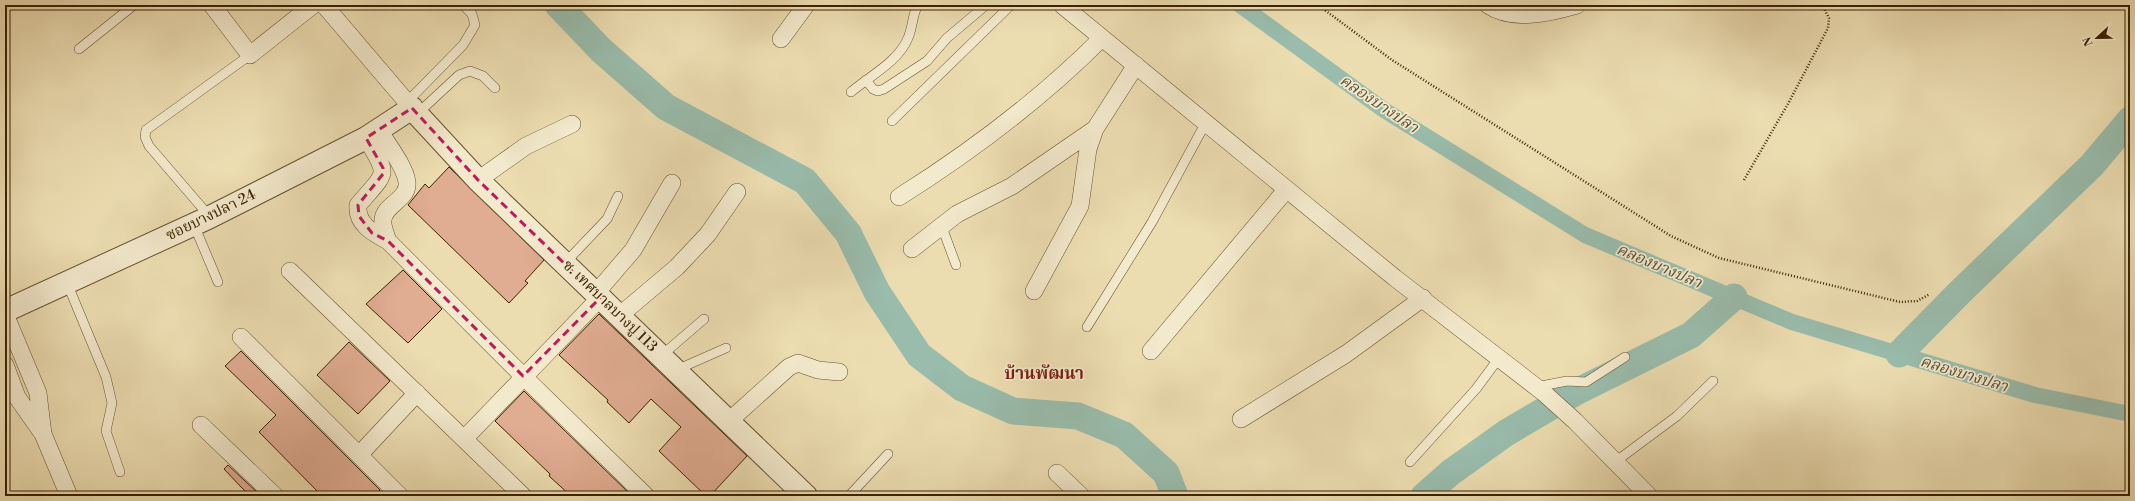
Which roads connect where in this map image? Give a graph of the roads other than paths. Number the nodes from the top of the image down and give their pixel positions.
1 (134, 5) edge
2 (212, 5) edge
3 (313, 5) edge
4 (324, 5) edge
5 (463, 5) edge
6 (806, 5) edge
7 (918, 5) edge
8 (986, 5) edge
9 (1011, 5) edge
10 (1062, 5) edge
11 (1488, 5) edge
12 (1577, 5) edge
13 (1102, 38) junction
14 (781, 39) dead end
15 (79, 49) dead end
16 (250, 55) junction
17 (1136, 65) junction
18 (866, 80) junction
19 (494, 88) dead end
20 (852, 92) dead end
21 (412, 108) junction
22 (892, 122) dead end
23 (572, 124) dead end
24 (1205, 124) junction
25 (1095, 129) junction
26 (373, 134) junction
27 (478, 180) junction
28 (672, 184) dead end
29 (1286, 190) junction
30 (737, 192) dead end
31 (618, 196) dead end
32 (899, 197) dead end
33 (202, 221) junction
34 (942, 226) junction
35 (388, 241) junction
36 (912, 249) dead end
37 (565, 263) junction
38 (956, 265) dead end
39 (290, 271) dead end
40 (67, 282) junction
41 (218, 282) dead end
42 (1034, 291) dead end
43 (598, 295) junction
44 (1423, 298) junction
45 (5, 311) edge
46 (5, 314) edge
47 (619, 316) junction
48 (704, 319) dead end
49 (1087, 327) dead end
50 (240, 337) dead end
51 (726, 348) dead end
52 (1151, 351) dead end
53 (1625, 357) dead end
54 (1499, 358) junction
55 (668, 363) junction
56 (5, 365) edge
57 (839, 372) dead end
58 (523, 376) junction
59 (1713, 381) dead end
60 (1540, 390) junction
61 (417, 393) junction
62 (1241, 419) dead end
63 (729, 421) junction
64 (201, 425) dead end
65 (43, 434) junction
66 (464, 439) junction
67 (888, 454) dead end
68 (359, 455) junction
69 (1410, 462) dead end
70 (1615, 462) junction
71 (120, 472) dead end
72 (1057, 473) dead end
73 (518, 494) edge
74 (69, 496) edge
75 (274, 496) edge
76 (400, 496) edge
77 (646, 496) edge
78 (806, 496) edge
79 (849, 496) edge
80 (1081, 496) edge
81 (1649, 496) edge

1 - 15 lane
2 - 16 street
3 - 16 street
4 - 21 street
5 - 21 lane
6 - 14 street
7 - 18 lane
8 - 18 lane
9 - 22 lane
10 - 13 street
11 - 12 street
13 - 17 street
13 - 32 street
16 - 33 lane
17 - 24 street
17 - 25 street
18 - 20 lane
19 - 21 lane
21 - 26 street, ซอยบางปลา 24
21 - 27 street, ซ. เทศบาลบางปู 113
23 - 27 street
24 - 29 street
24 - 49 lane
25 - 34 street
25 - 42 street
26 - 33 street, ซอยบางปลา 24
26 - 35 street
26 - 35 street
27 - 37 street, ซ. เทศบาลบางปู 113
28 - 43 street
29 - 44 street
29 - 52 street
30 - 47 street
31 - 37 lane
33 - 40 street, ซอยบางปลา 24
33 - 41 lane
34 - 36 street
34 - 38 lane
35 - 58 street
37 - 43 street, ซ. เทศบาลบางปู 113
39 - 61 street
40 - 45 street, ซอยบางปลา 24
40 - 71 lane
43 - 47 street, ซ. เทศบาลบางปู 113
43 - 58 street
44 - 54 street
44 - 62 street
46 - 65 street
47 - 55 street, ซ. เทศบาลบางปู 113
48 - 55 lane
50 - 68 street
51 - 55 lane
53 - 60 lane
54 - 60 street
54 - 69 lane
55 - 63 street, ซ. เทศบาลบางปู 113
56 - 65 street
57 - 63 street
58 - 66 street
58 - 77 street
59 - 70 lane
60 - 70 street
61 - 66 street
61 - 68 street
63 - 78 street, ซ. เทศบาลบางปู 113
64 - 75 street
65 - 74 street
66 - 73 street
67 - 79 lane
68 - 76 street
70 - 81 street
72 - 80 street

